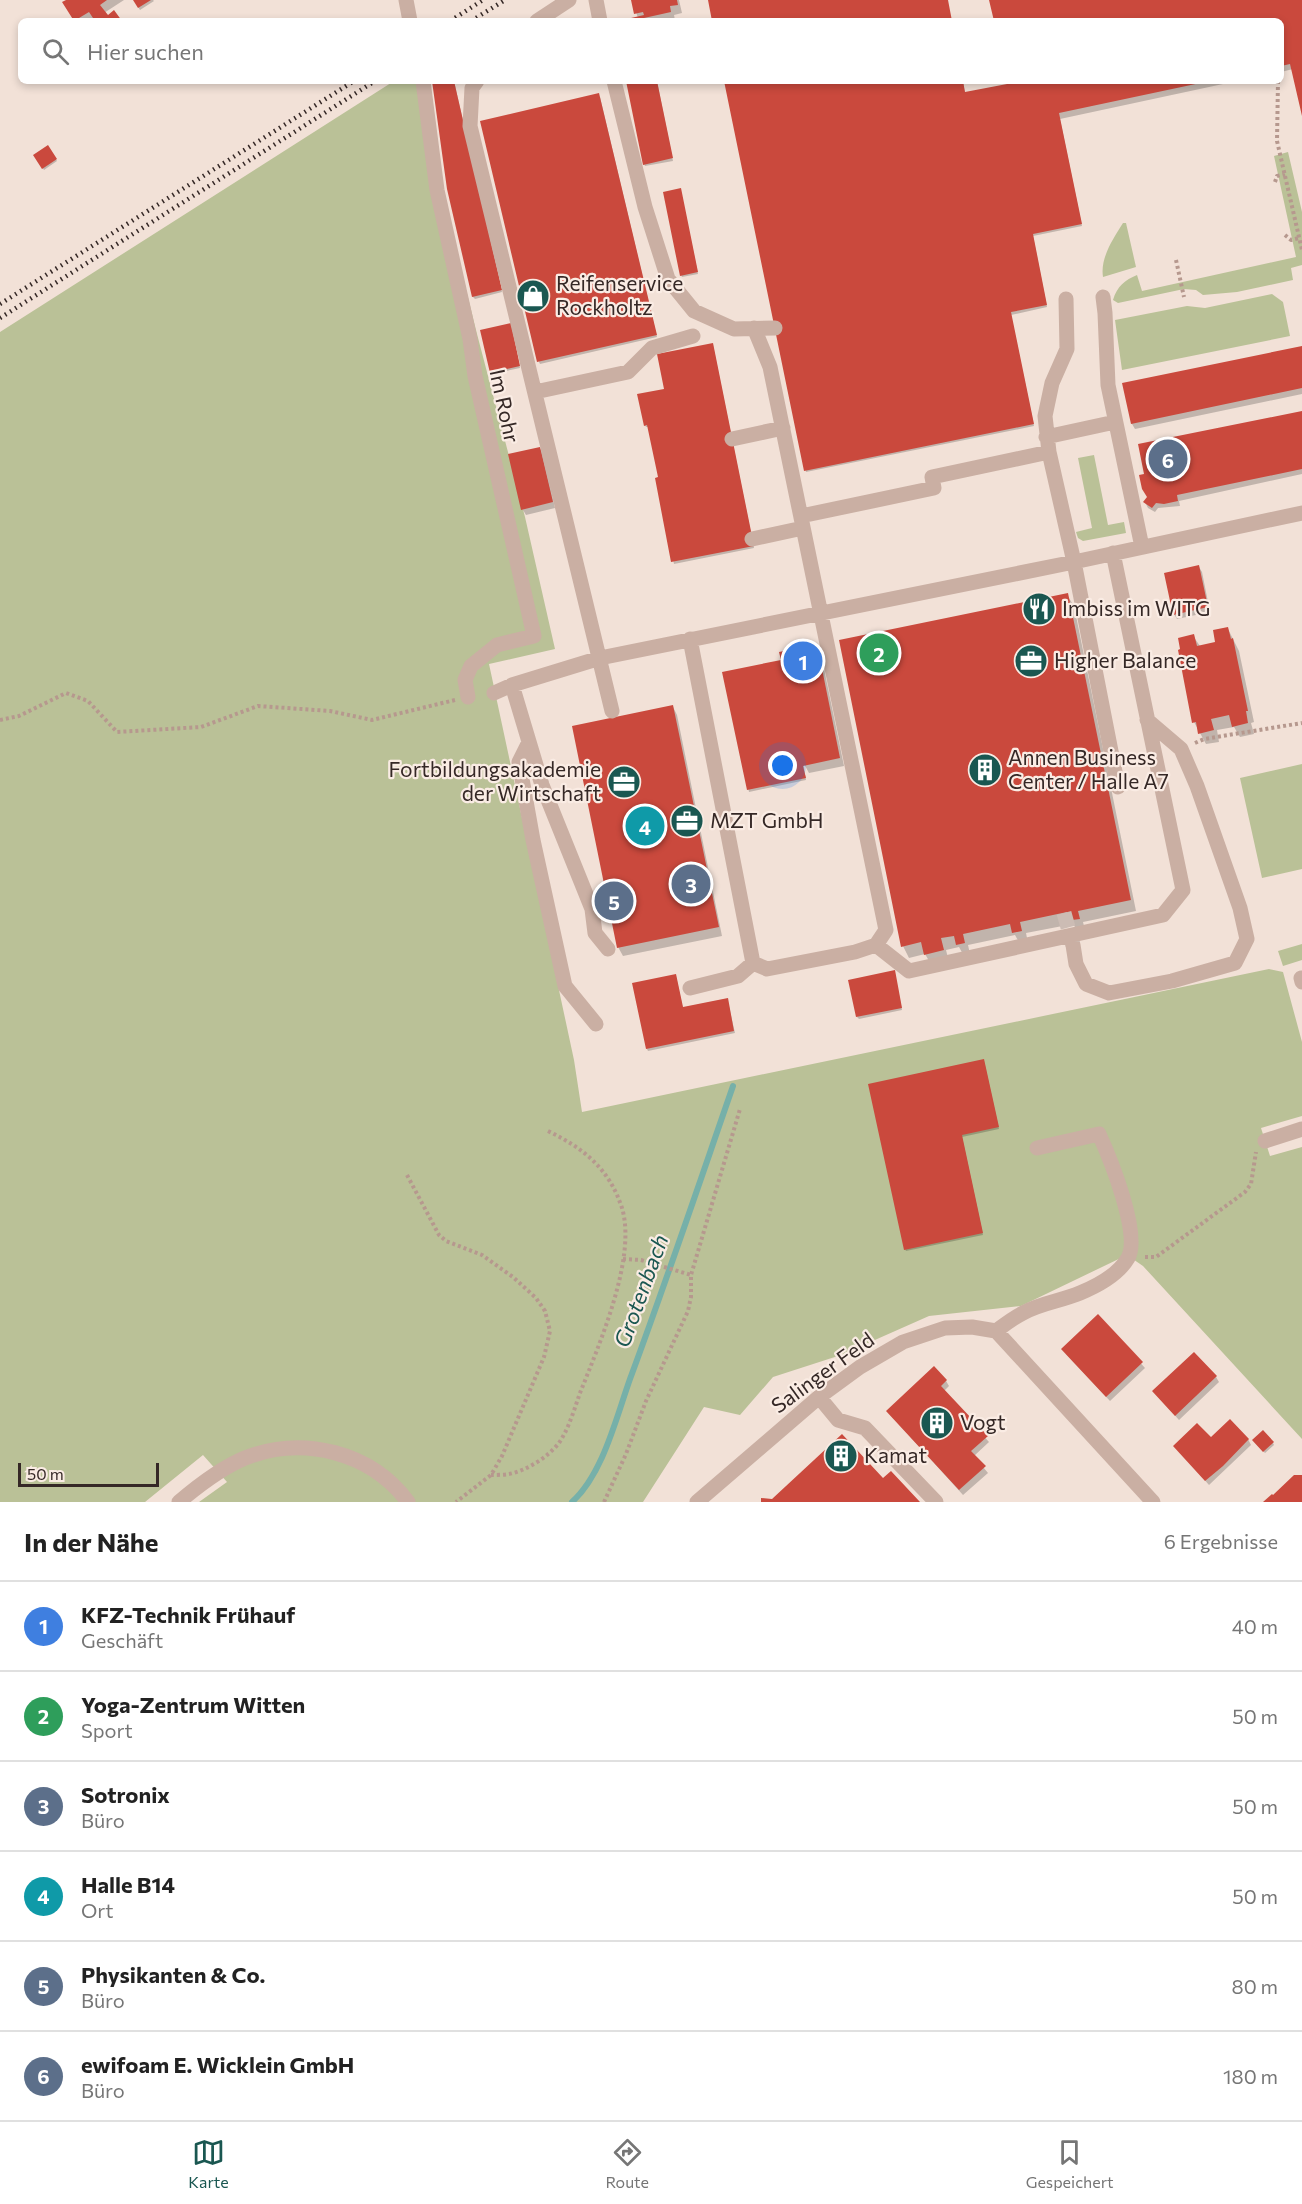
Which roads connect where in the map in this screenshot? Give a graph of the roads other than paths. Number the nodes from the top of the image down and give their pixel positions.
1 (406, 0) edge
2 (569, 0) edge
3 (596, 0) edge
4 (409, 18) edge
5 (542, 18) edge
6 (599, 18) edge
7 (423, 84) edge
8 (475, 84) edge
9 (615, 84) edge
10 (1102, 297) dead end
11 (1066, 299) dead end
12 (754, 328) junction
13 (775, 328) dead end
14 (693, 336) dead end
15 (535, 392) junction
16 (1115, 422) junction
17 (783, 429) junction
18 (732, 439) dead end
19 (1048, 444) junction
20 (1302, 513) edge
21 (802, 522) junction
22 (752, 539) dead end
23 (1142, 547) junction
24 (1113, 553) junction
25 (1074, 562) junction
26 (821, 613) junction
27 (690, 639) junction
28 (600, 658) junction
29 (512, 685) junction
30 (494, 693) dead end
31 (468, 697) road end
32 (612, 711) dead end
33 (1147, 720) junction
34 (529, 742) junction
35 (1118, 787) dead end
36 (876, 945) junction
37 (1072, 945) tunnel mouth
38 (608, 949) dead end
39 (753, 963) junction
40 (690, 988) dead end
41 (596, 1024) dead end
42 (1302, 1129) edge
43 (1265, 1141) road end
44 (1037, 1148) dead end
45 (996, 1331) junction
46 (819, 1397) junction
47 (702, 1501) edge
48 (179, 1502) edge
49 (408, 1502) edge
50 (936, 1502) edge
51 (1153, 1502) edge

1 - 4 street
2 - 5 street
3 - 6 street
7 - 31 street, Im Rohr
8 - 15 street, Im Rohr
9 - 12 street
10 - 16 street
11 - 19 street
12 - 13 street
12 - 17 street
14 - 15 street
15 - 28 street, Im Rohr
16 - 19 street
16 - 23 street
17 - 18 street
17 - 21 street
19 - 21 street
19 - 25 street
20 - 23 street
21 - 22 street
21 - 26 street
23 - 24 street
24 - 25 street
24 - 33 street
25 - 26 street
25 - 35 street
26 - 27 street
26 - 36 street
27 - 28 street
27 - 39 street
28 - 29 street
28 - 32 street, Im Rohr
29 - 30 street
29 - 34 street
33 - 36 street
33 - 37 street
34 - 38 street
34 - 41 street
36 - 39 street
39 - 40 street
42 - 43 street
44 - 45 street
45 - 46 street, Salinger Feld
45 - 51 street
46 - 47 street, Salinger Feld
46 - 50 street
48 - 49 street

